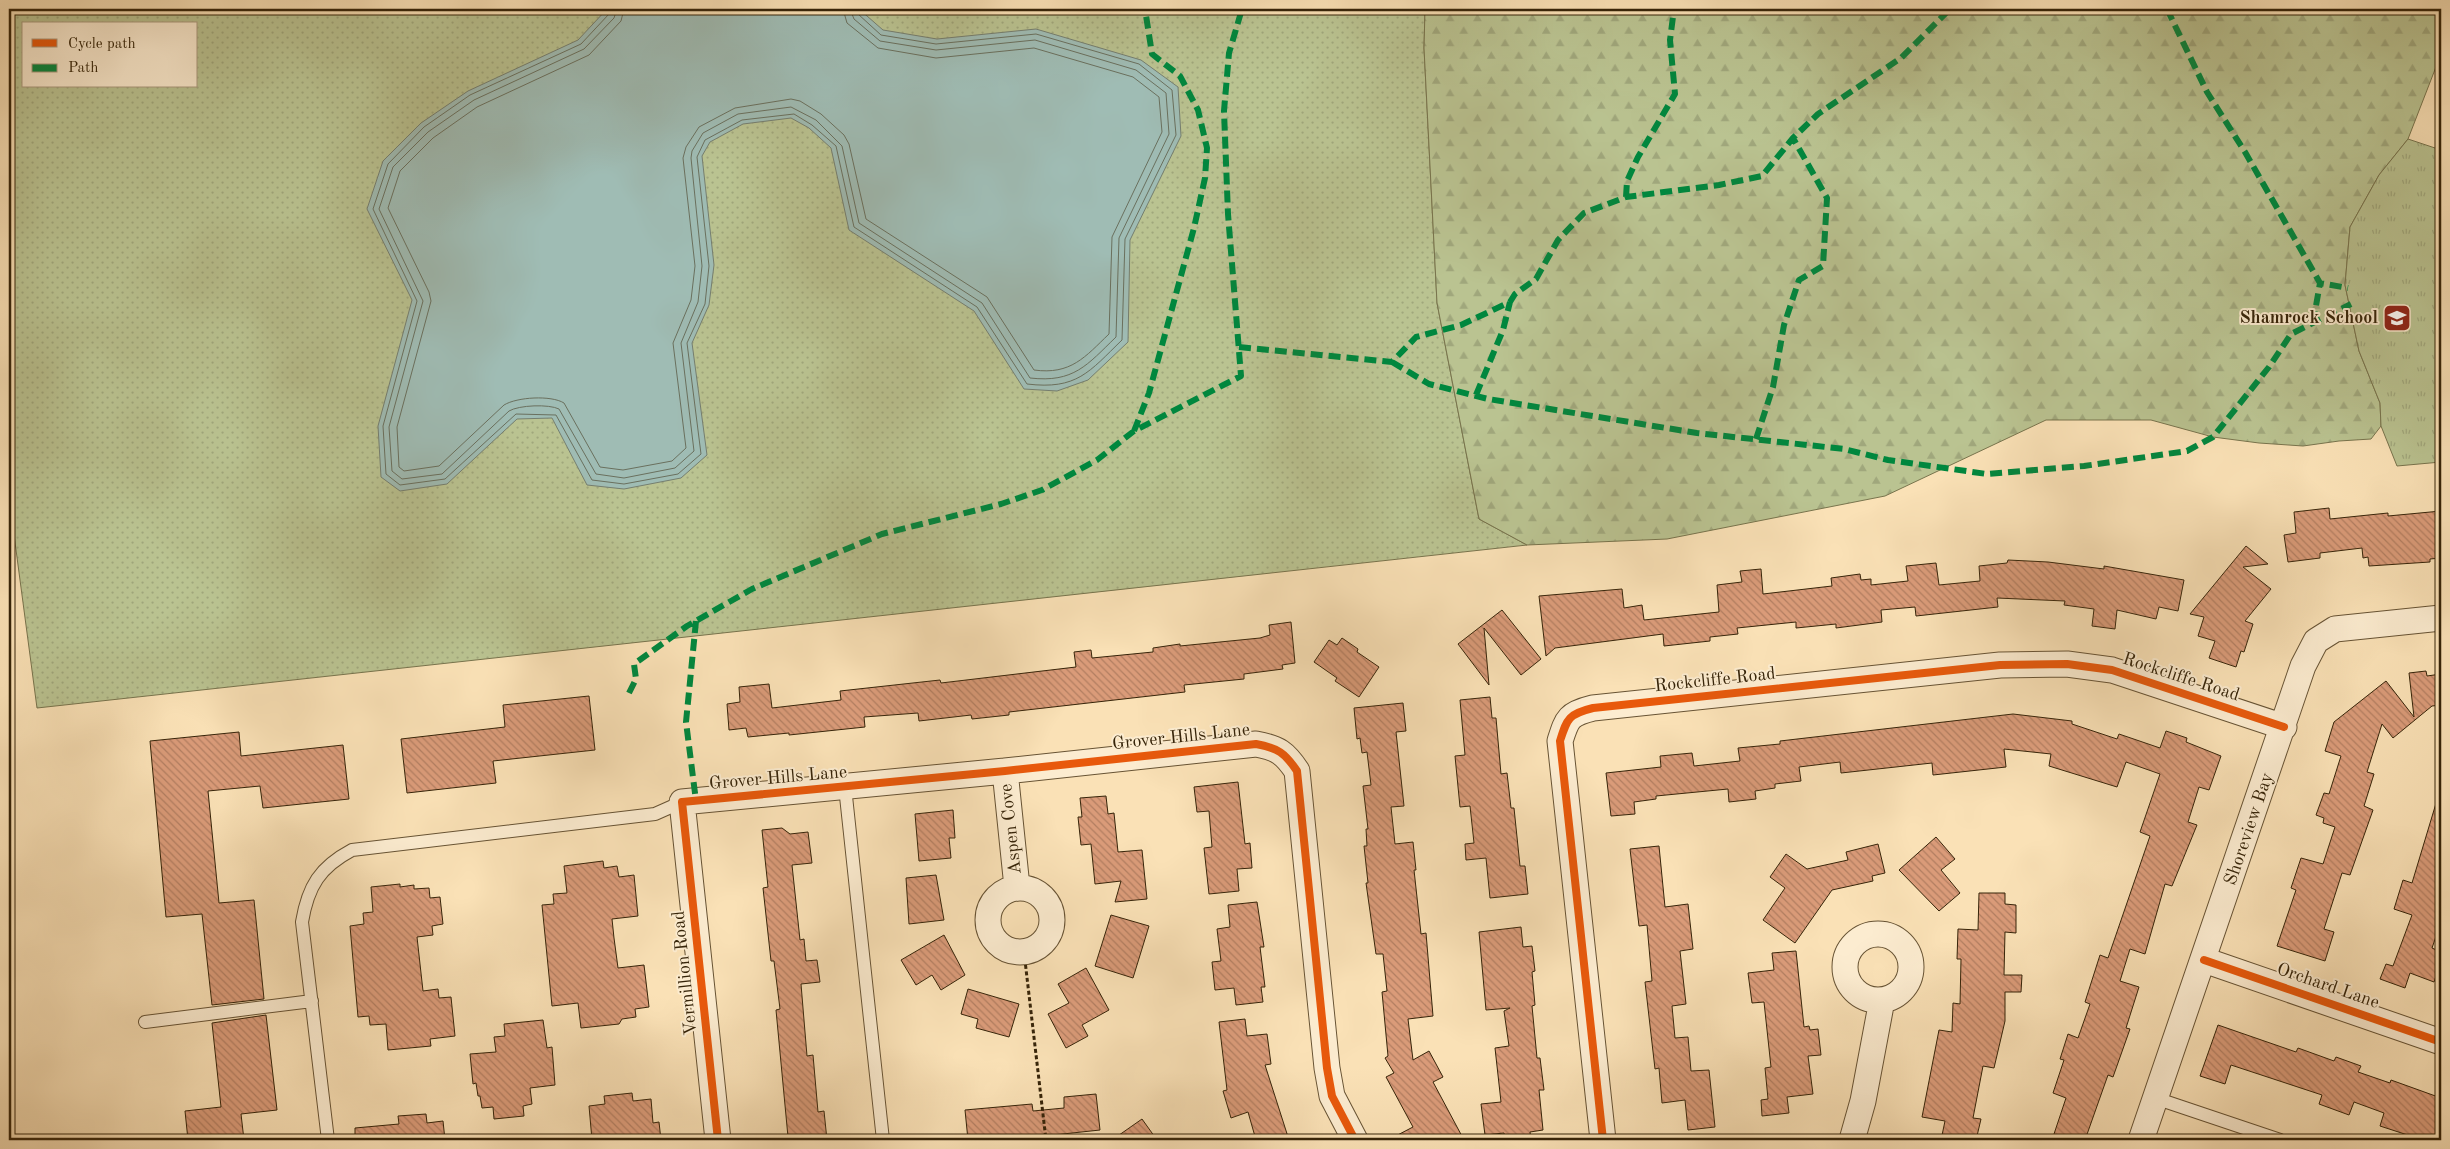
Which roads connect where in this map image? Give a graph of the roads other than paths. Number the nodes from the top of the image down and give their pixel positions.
1 (2441, 618) edge
2 (2284, 727) junction
3 (1005, 772) junction
4 (845, 787) junction
5 (682, 802) junction
6 (1017, 887) junction
7 (2204, 960) junction
8 (1882, 1000) dead end
9 (312, 1001) junction
10 (145, 1022) dead end
11 (2441, 1042) edge
12 (2156, 1098) junction
13 (328, 1140) edge
14 (718, 1140) edge
15 (882, 1140) edge
16 (1355, 1140) edge
17 (1603, 1140) edge
18 (1852, 1140) edge
19 (2141, 1140) edge
20 (2280, 1140) edge

1 - 2 street, Shoreview Bay
2 - 7 street, Shoreview Bay
2 - 17 street, Rockcliffe Road
3 - 4 street, Grover Hills Lane
3 - 6 street, Aspen Cove
3 - 16 street, Grover Hills Lane
4 - 5 street, Grover Hills Lane
4 - 15 lane
5 - 9 lane
5 - 14 street, Vermillion Road
6 - 6 street, Aspen Cove
7 - 11 street, Orchard Lane
7 - 12 street, Shoreview Bay
8 - 18 street
9 - 10 lane
9 - 13 lane
12 - 19 street, Shoreview Bay
12 - 20 lane

